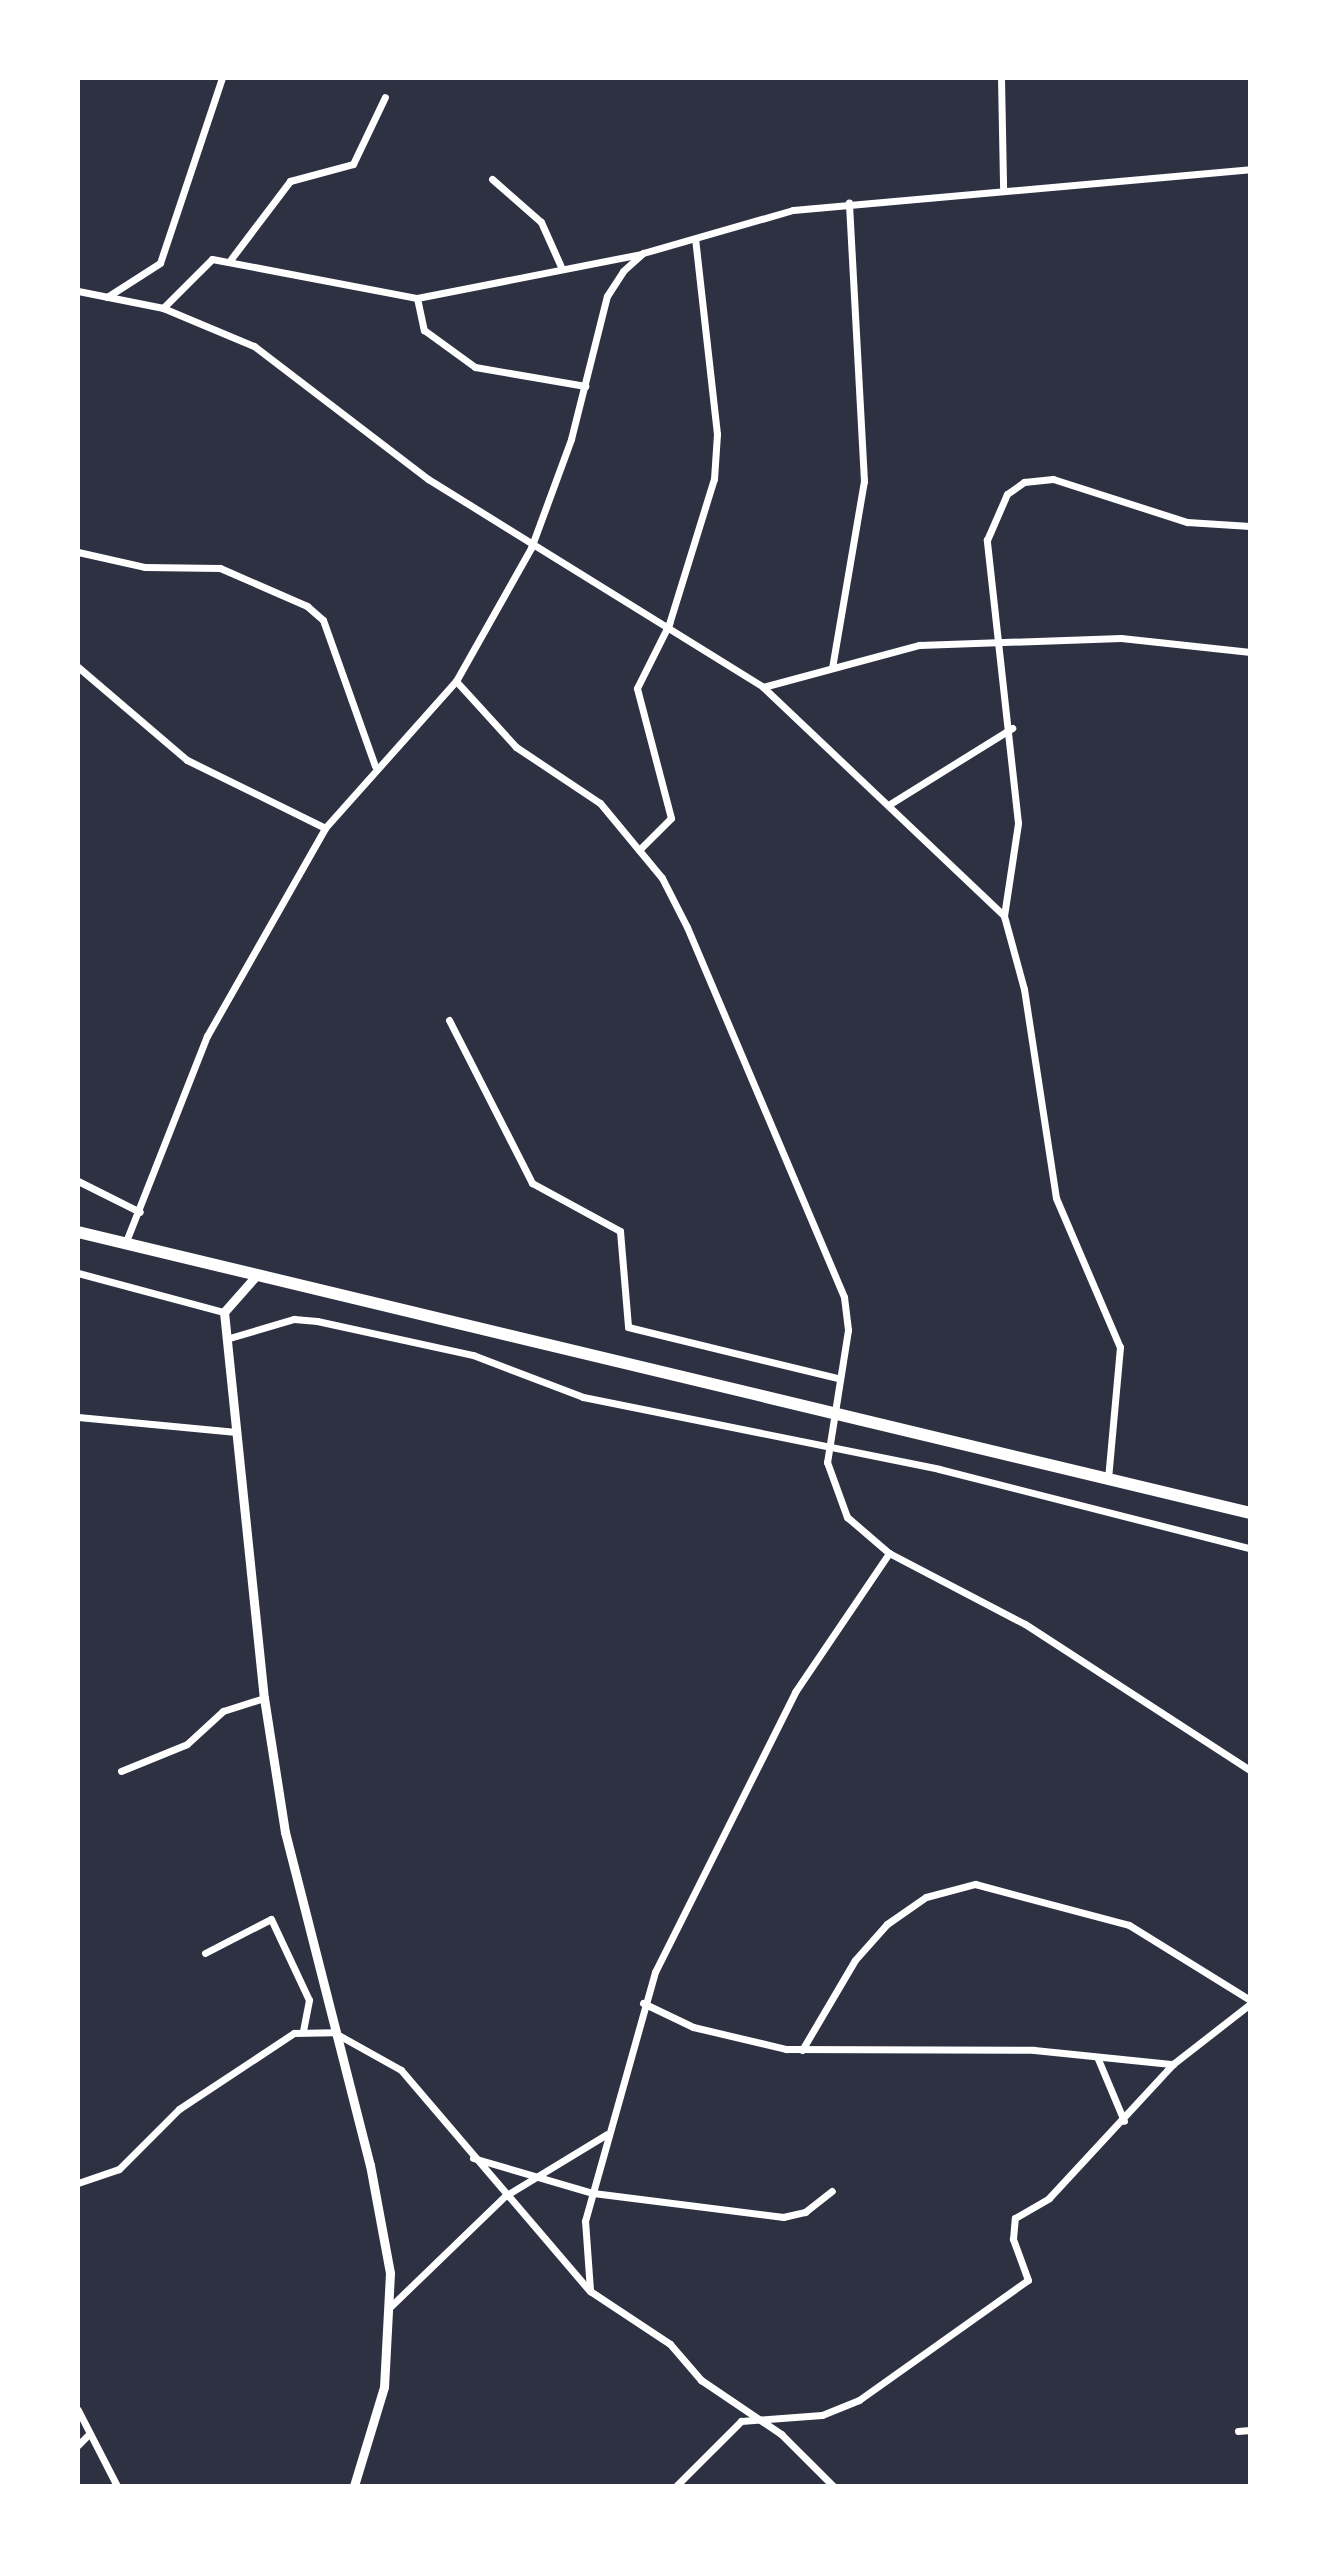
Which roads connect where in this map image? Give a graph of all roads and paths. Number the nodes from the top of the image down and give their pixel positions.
1 (222, 78) edge
2 (1001, 78) edge
3 (385, 97) dead end
4 (1250, 169) edge
5 (492, 179) dead end
6 (1003, 187) junction
7 (849, 202) junction
8 (695, 239) junction
9 (643, 253) junction
10 (231, 259) junction
11 (562, 269) junction
12 (78, 291) edge
13 (107, 297) junction
14 (417, 298) junction
15 (163, 308) junction
16 (585, 386) junction
17 (1250, 526) edge
18 (531, 548) junction
19 (78, 552) edge
20 (669, 624) junction
21 (998, 639) junction
22 (1250, 652) edge
23 (78, 667) edge
24 (832, 668) junction
25 (456, 681) junction
26 (763, 687) junction
27 (1012, 728) junction
28 (375, 766) junction
29 (890, 804) junction
30 (325, 828) junction
31 (639, 850) junction
32 (1004, 916) junction
33 (449, 1020) dead end
34 (78, 1181) edge
35 (140, 1212) junction
36 (78, 1232) edge
37 (125, 1244) junction
38 (78, 1273) edge
39 (255, 1277) junction
40 (224, 1312) junction
41 (226, 1339) junction
42 (837, 1378) junction
43 (829, 1414) junction
44 (78, 1417) edge
45 (236, 1432) junction
46 (829, 1446) junction
47 (1108, 1479) junction
48 (1250, 1513) edge
49 (1250, 1548) edge
50 (889, 1553) junction
51 (264, 1698) junction
52 (1250, 1770) edge
53 (121, 1771) dead end
54 (205, 1953) dead end
55 (1250, 2002) edge
56 (643, 2003) junction
57 (303, 2030) junction
58 (333, 2032) junction
59 (802, 2050) junction
60 (1098, 2059) junction
61 (1173, 2064) junction
62 (1124, 2121) junction
63 (607, 2134) junction
64 (471, 2158) junction
65 (533, 2177) junction
66 (78, 2183) edge
67 (832, 2191) dead end
68 (593, 2193) junction
69 (505, 2196) junction
70 (590, 2291) junction
71 (391, 2306) junction
72 (78, 2410) edge
73 (756, 2418) junction
74 (1250, 2430) edge
75 (1238, 2431) dead end
76 (88, 2435) junction
77 (78, 2445) edge
78 (117, 2486) edge
79 (354, 2486) edge
80 (676, 2486) edge
81 (833, 2486) edge

1 - 13 street
2 - 6 street
3 - 10 street
4 - 6 street
5 - 11 street
6 - 7 street
7 - 8 street
7 - 24 street
8 - 9 street
8 - 20 street
9 - 11 street
9 - 16 street
10 - 14 street
10 - 15 street
11 - 14 street
12 - 13 street
13 - 15 street
14 - 16 street
15 - 18 street
16 - 18 street
17 - 21 street
18 - 20 street
18 - 25 street
19 - 28 street
20 - 26 street
20 - 31 street
21 - 22 street
21 - 24 street
21 - 27 street
23 - 30 street
24 - 26 street
25 - 28 street
25 - 31 street
26 - 29 street
27 - 29 street
27 - 32 street
28 - 30 street
29 - 32 street
30 - 35 street
31 - 42 street
32 - 47 street
33 - 42 street
34 - 35 street
35 - 37 street
36 - 37 main road
37 - 39 main road
38 - 40 street
39 - 40 street
39 - 43 main road
40 - 41 street
41 - 45 street
41 - 46 street
42 - 43 street
43 - 46 street
43 - 47 main road
44 - 45 street
45 - 51 street
46 - 49 street
46 - 50 street
47 - 48 main road
50 - 52 street
50 - 56 street
51 - 53 street
51 - 58 street
54 - 57 street
55 - 59 street
55 - 61 street
56 - 59 street
56 - 63 street
57 - 58 street
57 - 66 street
58 - 64 street
58 - 71 street
59 - 60 street
60 - 61 street
60 - 62 street
61 - 62 street
62 - 73 street
63 - 65 street
63 - 68 street
64 - 65 street
64 - 69 street
65 - 68 street
65 - 69 street
67 - 68 street
68 - 70 street
69 - 70 street
69 - 71 street
70 - 73 street
71 - 79 street
72 - 76 street
73 - 80 street
73 - 81 street
74 - 75 street
76 - 77 street
76 - 78 street

